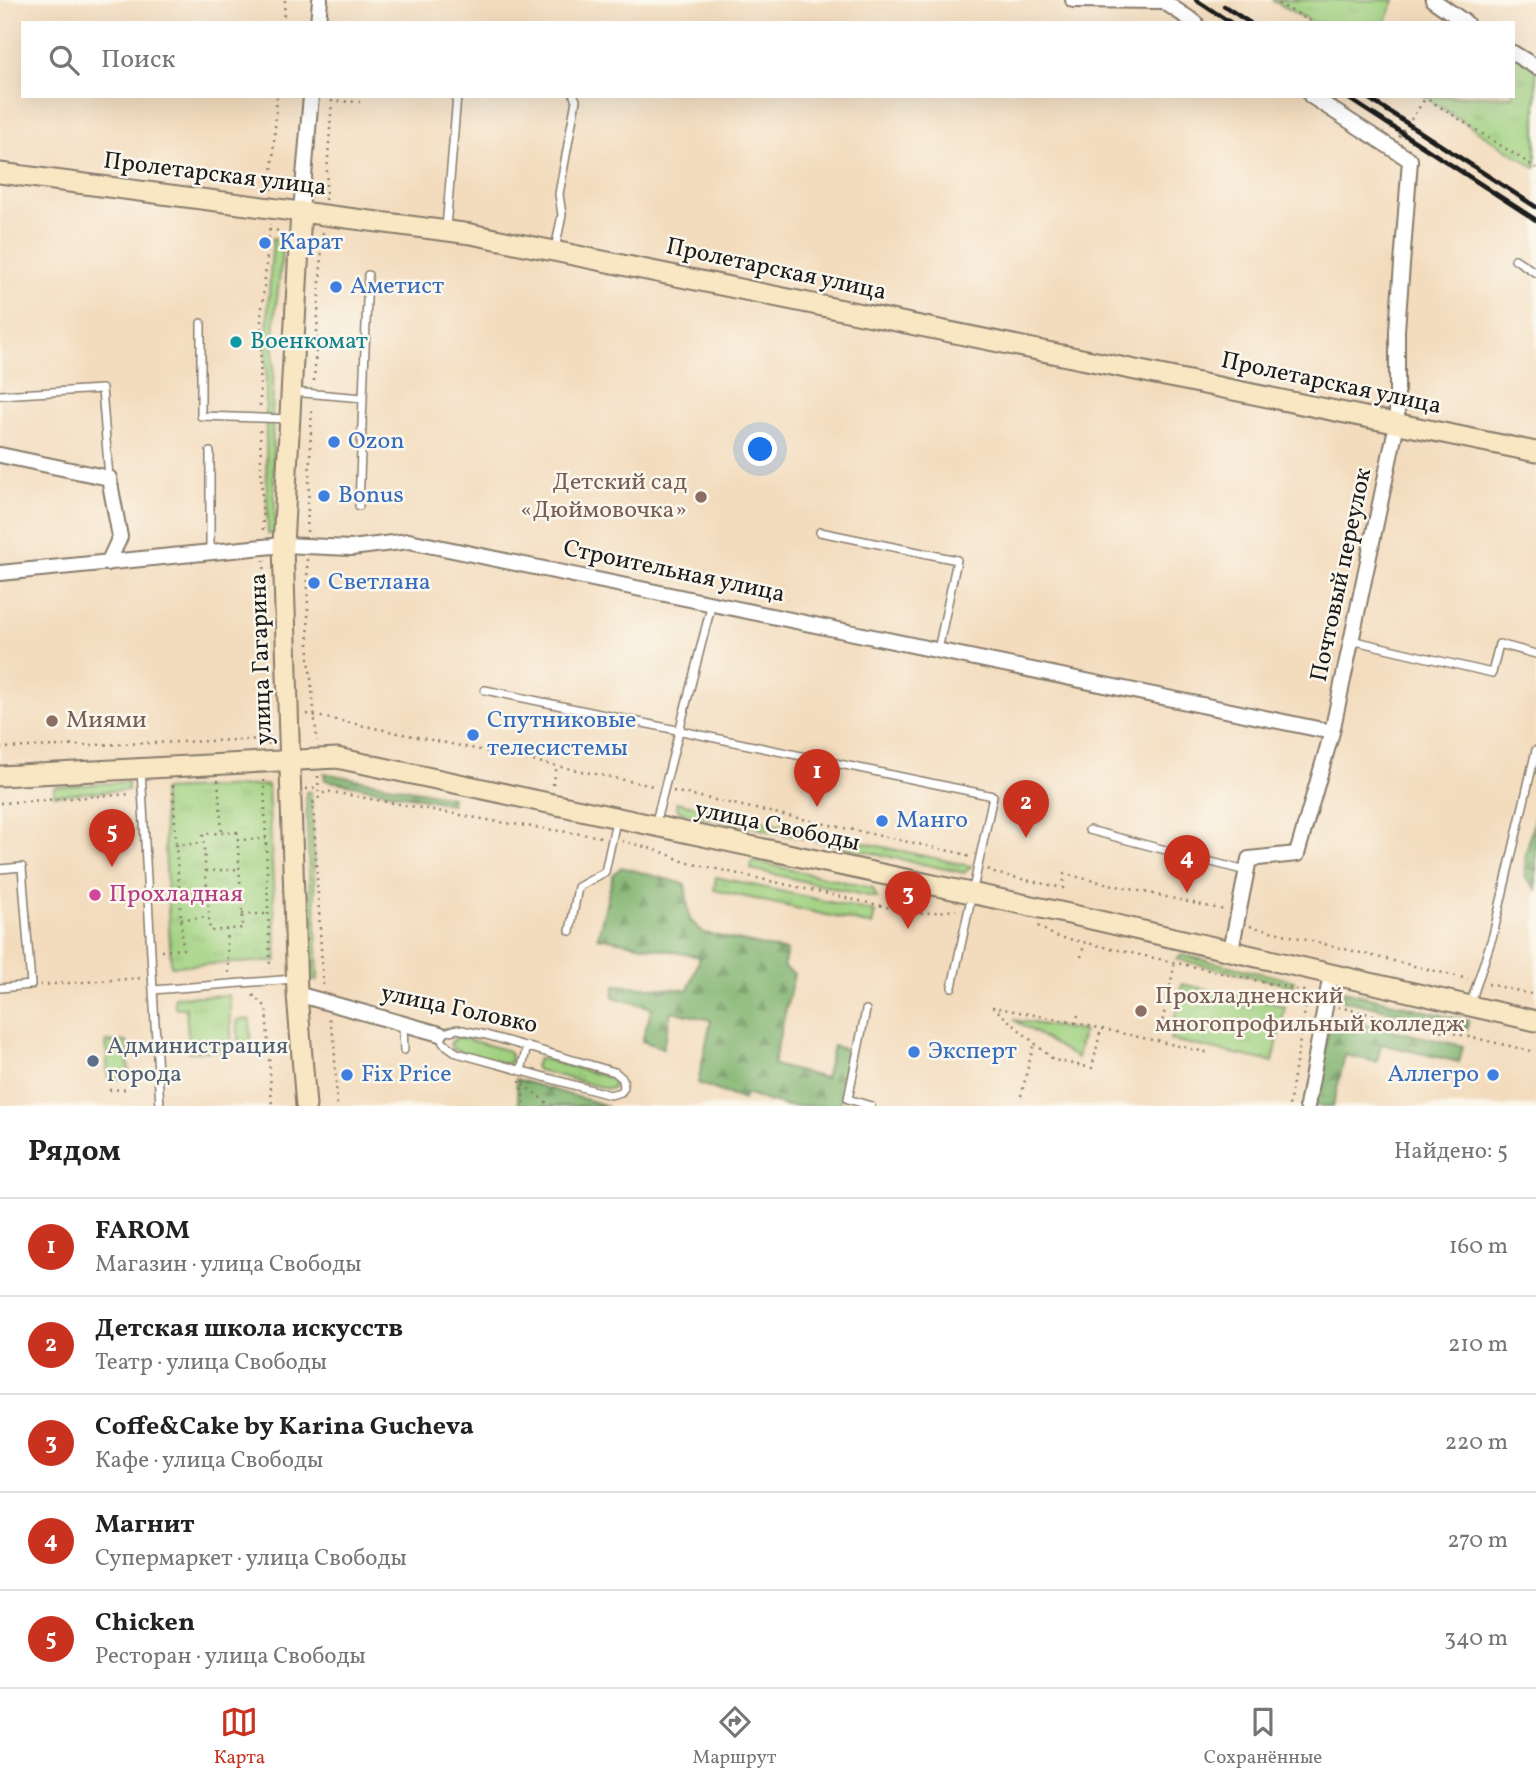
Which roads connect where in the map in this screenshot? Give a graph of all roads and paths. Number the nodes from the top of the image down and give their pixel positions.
1 (285, 0) edge
2 (320, 0) edge
3 (1073, 0) edge
4 (1161, 0) edge
5 (1272, 0) edge
6 (1433, 0) edge
7 (1451, 5) edge
8 (283, 21) edge
9 (318, 21) edge
10 (1193, 21) edge
11 (1310, 21) edge
12 (1464, 21) edge
13 (1515, 54) edge
14 (1536, 67) edge
15 (277, 98) edge
16 (311, 98) edge
17 (457, 98) edge
18 (575, 98) edge
19 (1314, 98) edge
20 (1424, 98) edge
21 (1427, 98) edge
22 (360, 102) dead end
23 (1392, 149) junction
24 (1536, 168) edge
25 (0, 173) edge
26 (271, 207) junction
27 (301, 211) junction
28 (324, 214) junction
29 (446, 230) junction
30 (555, 250) junction
31 (1515, 259) dead end
32 (1536, 273) edge
33 (368, 275) dead end
34 (201, 323) dead end
35 (291, 392) junction
36 (313, 393) junction
37 (0, 395) edge
38 (363, 398) junction
39 (260, 418) junction
40 (290, 419) junction
41 (1397, 423) junction
42 (210, 452) dead end
43 (1536, 452) edge
44 (0, 455) edge
45 (109, 478) junction
46 (359, 506) dead end
47 (820, 532) dead end
48 (274, 546) junction
49 (307, 546) junction
50 (210, 553) junction
51 (108, 564) junction
52 (0, 573) edge
53 (712, 603) junction
54 (267, 611) dead end
55 (1352, 640) junction
56 (938, 650) junction
57 (1536, 654) edge
58 (485, 690) dead end
59 (315, 714) junction
60 (271, 725) dead end
61 (679, 730) junction
62 (1332, 732) junction
63 (269, 739) junction
64 (0, 748) edge
65 (1536, 750) edge
66 (318, 759) junction
67 (289, 760) junction
68 (266, 761) junction
69 (557, 766) junction
70 (141, 768) junction
71 (0, 776) edge
72 (218, 776) dead end
73 (173, 778) dead end
74 (553, 785) dead end
75 (664, 789) junction
76 (319, 797) junction
77 (617, 818) junction
78 (654, 826) junction
79 (1089, 830) dead end
80 (222, 833) junction
81 (266, 839) junction
82 (613, 839) junction
83 (237, 840) junction
84 (204, 843) junction
85 (176, 845) junction
86 (979, 863) junction
87 (0, 869) edge
88 (240, 869) junction
89 (206, 871) junction
90 (1247, 872) junction
91 (241, 895) junction
92 (208, 898) junction
93 (970, 902) junction
94 (242, 914) junction
95 (269, 914) junction
96 (209, 917) junction
97 (181, 919) junction
98 (1237, 920) junction
99 (1036, 925) dead end
100 (226, 929) junction
101 (570, 931) dead end
102 (1084, 943) junction
103 (1231, 950) junction
104 (151, 952) junction
105 (1081, 957) dead end
106 (1175, 963) junction
107 (270, 969) dead end
108 (1331, 974) junction
109 (152, 977) junction
110 (1477, 981) junction
111 (229, 984) junction
112 (31, 985) junction
113 (298, 987) junction
114 (952, 987) dead end
115 (0, 988) edge
116 (153, 990) junction
117 (1308, 992) junction
118 (252, 993) dead end
119 (1536, 995) edge
120 (1326, 1001) junction
121 (324, 1002) junction
122 (1470, 1006) junction
123 (866, 1010) dead end
124 (1078, 1015) dead end
125 (1536, 1021) edge
126 (1076, 1023) junction
127 (403, 1024) junction
128 (1101, 1029) junction
129 (440, 1034) junction
130 (1158, 1041) junction
131 (1034, 1043) junction
132 (527, 1046) junction
133 (404, 1050) dead end
134 (1536, 1052) edge
135 (1210, 1053) dead end
136 (521, 1070) junction
137 (520, 1082) junction
138 (129, 1089) dead end
139 (108, 1090) dead end
140 (1021, 1096) dead end
141 (337, 1104) edge
142 (160, 1106) edge
143 (272, 1106) edge
144 (306, 1106) edge
145 (344, 1106) edge
146 (525, 1106) edge
147 (551, 1106) edge
148 (871, 1106) edge
149 (1289, 1106) edge
150 (1307, 1106) edge

1 - 8 path
2 - 9 street
3 - 4 street
4 - 10 street
5 - 11 path
6 - 7 street
7 - 12 street
13 - 14 street
15 - 26 path
16 - 27 street
17 - 29 lane
18 - 30 lane
19 - 23 street
20 - 23 path
21 - 24 path
22 - 28 path
23 - 41 street, Почтовый переулок
25 - 26 street, Пролетарская улица
26 - 27 street, Пролетарская улица
26 - 39 path
27 - 28 street, Пролетарская улица
27 - 35 street, улица Гагарина
28 - 29 street, Пролетарская улица
28 - 36 path
29 - 30 street, Пролетарская улица
30 - 41 street, Пролетарская улица
31 - 32 lane
33 - 38 lane
34 - 39 lane
35 - 36 lane
35 - 40 street, улица Гагарина
36 - 38 lane
36 - 49 path
37 - 45 lane
38 - 46 lane
39 - 40 lane
39 - 48 path
40 - 48 street, улица Гагарина
41 - 43 street, Пролетарская улица
41 - 55 street, Почтовый переулок
42 - 50 lane
44 - 45 street
45 - 51 street
47 - 56 lane
48 - 49 street, Строительная улица
48 - 50 street, Строительная улица
48 - 54 path
48 - 67 street, улица Гагарина
49 - 53 street, Строительная улица
49 - 59 path
50 - 51 street, Строительная улица
51 - 52 street, Строительная улица
53 - 56 street, Строительная улица
53 - 61 lane
55 - 57 lane
55 - 62 street, Почтовый переулок
56 - 62 street, Строительная улица
58 - 61 lane
59 - 66 path
59 - 69 path
60 - 63 path
61 - 75 lane
61 - 86 lane
62 - 90 street, Почтовый переулок
63 - 64 path
63 - 68 path
65 - 110 lane
66 - 67 street, улица Свободы
66 - 76 path
66 - 77 street, улица Свободы
67 - 68 street, улица Свободы
67 - 113 street, улица Гагарина
68 - 70 street, улица Свободы
68 - 81 path
69 - 74 path
69 - 75 path
70 - 71 street, улица Свободы
70 - 104 lane
72 - 80 path
73 - 85 path
75 - 78 lane
75 - 86 path
76 - 82 path
76 - 121 path
77 - 78 street, улица Свободы
77 - 82 lane
78 - 93 street, улица Свободы
79 - 90 lane
80 - 83 path
80 - 84 path
81 - 83 path
81 - 95 path
82 - 93 path
82 - 101 lane
83 - 88 path
84 - 85 path
84 - 89 path
85 - 97 path
86 - 93 lane
86 - 98 path
87 - 112 lane
88 - 89 path
88 - 91 path
89 - 92 path
90 - 98 street
91 - 92 path
91 - 94 path
92 - 96 path
93 - 103 street, улица Свободы
93 - 114 lane
94 - 95 path
94 - 100 path
95 - 107 path
96 - 97 path
96 - 100 path
97 - 104 path
98 - 103 street
98 - 110 path
99 - 102 path
100 - 111 path
102 - 105 path
102 - 106 path
103 - 108 street, улица Свободы
104 - 109 lane
106 - 117 path
106 - 130 path
108 - 120 street
108 - 122 street, улица Свободы
109 - 112 path
109 - 116 lane
110 - 119 path
110 - 122 lane
111 - 113 lane
111 - 116 lane
112 - 115 lane
113 - 121 street, улица Головко
113 - 144 street, улица Гагарина
116 - 142 lane
117 - 120 path
117 - 149 path
118 - 143 path
120 - 134 path
120 - 150 street
121 - 127 street, улица Головко
121 - 141 path
122 - 125 street, улица Свободы
123 - 148 lane
124 - 126 path
126 - 128 path
126 - 131 path
127 - 129 street, улица Головко
127 - 133 lane
128 - 130 path
128 - 131 path
129 - 132 lane, улица Головко
129 - 136 lane
130 - 135 path
131 - 140 path
132 - 136 lane
132 - 136 lane, улица Головко
136 - 137 path
137 - 146 path
137 - 147 path
138 - 139 path
141 - 145 path

